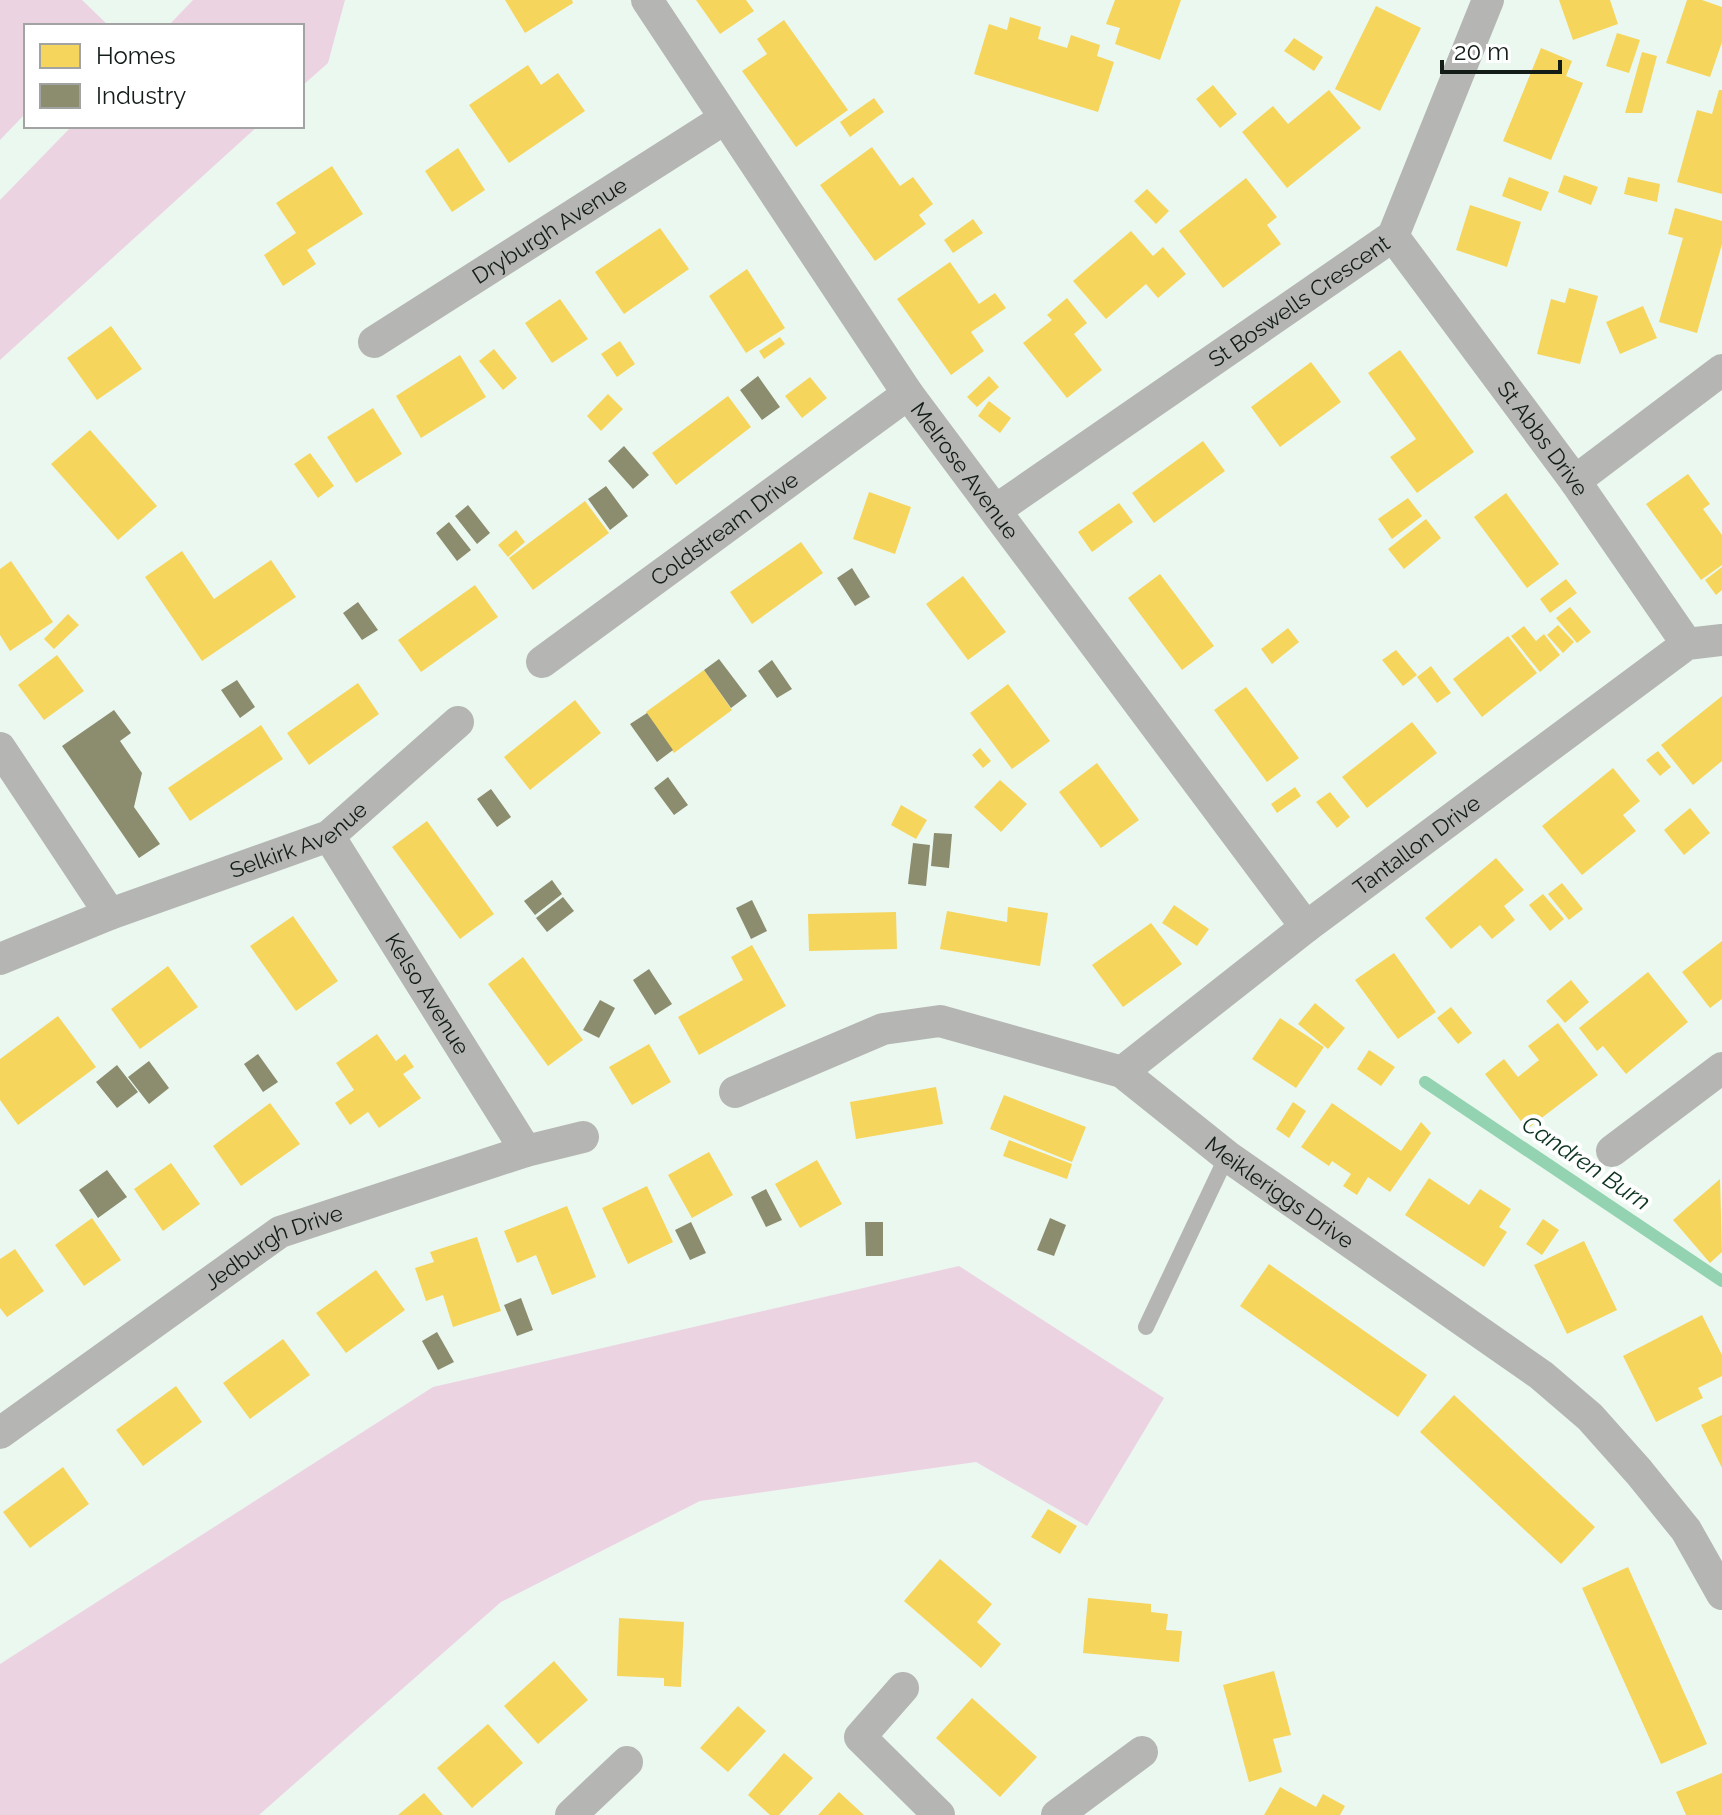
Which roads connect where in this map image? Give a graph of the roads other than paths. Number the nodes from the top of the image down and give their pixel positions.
1 (647, 0) edge
2 (1488, 0) edge
3 (724, 119) junction
4 (1393, 236) junction
5 (374, 342) dead end
6 (1722, 370) edge
7 (908, 394) junction
8 (1575, 481) junction
9 (996, 510) junction
10 (1722, 640) edge
11 (1687, 644) junction
12 (542, 662) dead end
13 (458, 722) dead end
14 (0, 748) edge
15 (329, 836) junction
16 (110, 914) junction
17 (1306, 927) junction
18 (0, 959) edge
19 (1722, 1068) edge
20 (1122, 1072) junction
21 (735, 1092) dead end
22 (583, 1137) dead end
23 (526, 1151) junction
24 (1612, 1151) dead end
25 (1227, 1156) junction
26 (1146, 1327) dead end
27 (0, 1433) edge
28 (1722, 1594) edge
29 (903, 1688) dead end
30 (1142, 1752) dead end
31 (627, 1762) dead end
32 (571, 1815) edge
33 (939, 1815) edge
34 (1057, 1815) edge

1 - 3 street, Melrose Avenue
2 - 4 street, St Boswells Crescent
3 - 5 street, Dryburgh Avenue
3 - 7 street, Melrose Avenue
4 - 8 street, St Abbs Drive
4 - 9 street, St Boswells Crescent
6 - 8 street
7 - 9 street, Melrose Avenue
7 - 12 street, Coldstream Drive
8 - 11 street, St Abbs Drive
9 - 17 street, Melrose Avenue
10 - 11 street
11 - 17 street, Tantallon Drive
13 - 15 street, Selkirk Avenue
14 - 16 street
15 - 16 street, Selkirk Avenue
15 - 23 street, Kelso Avenue
16 - 18 street, Selkirk Avenue
17 - 20 street, Tantallon Drive
19 - 24 street
20 - 21 street, Meikleriggs Drive
20 - 25 street, Meikleriggs Drive
22 - 23 street, Jedburgh Drive
23 - 27 street, Jedburgh Drive
25 - 26 lane
25 - 28 street, Meikleriggs Drive
29 - 33 street
30 - 34 street
31 - 32 street

